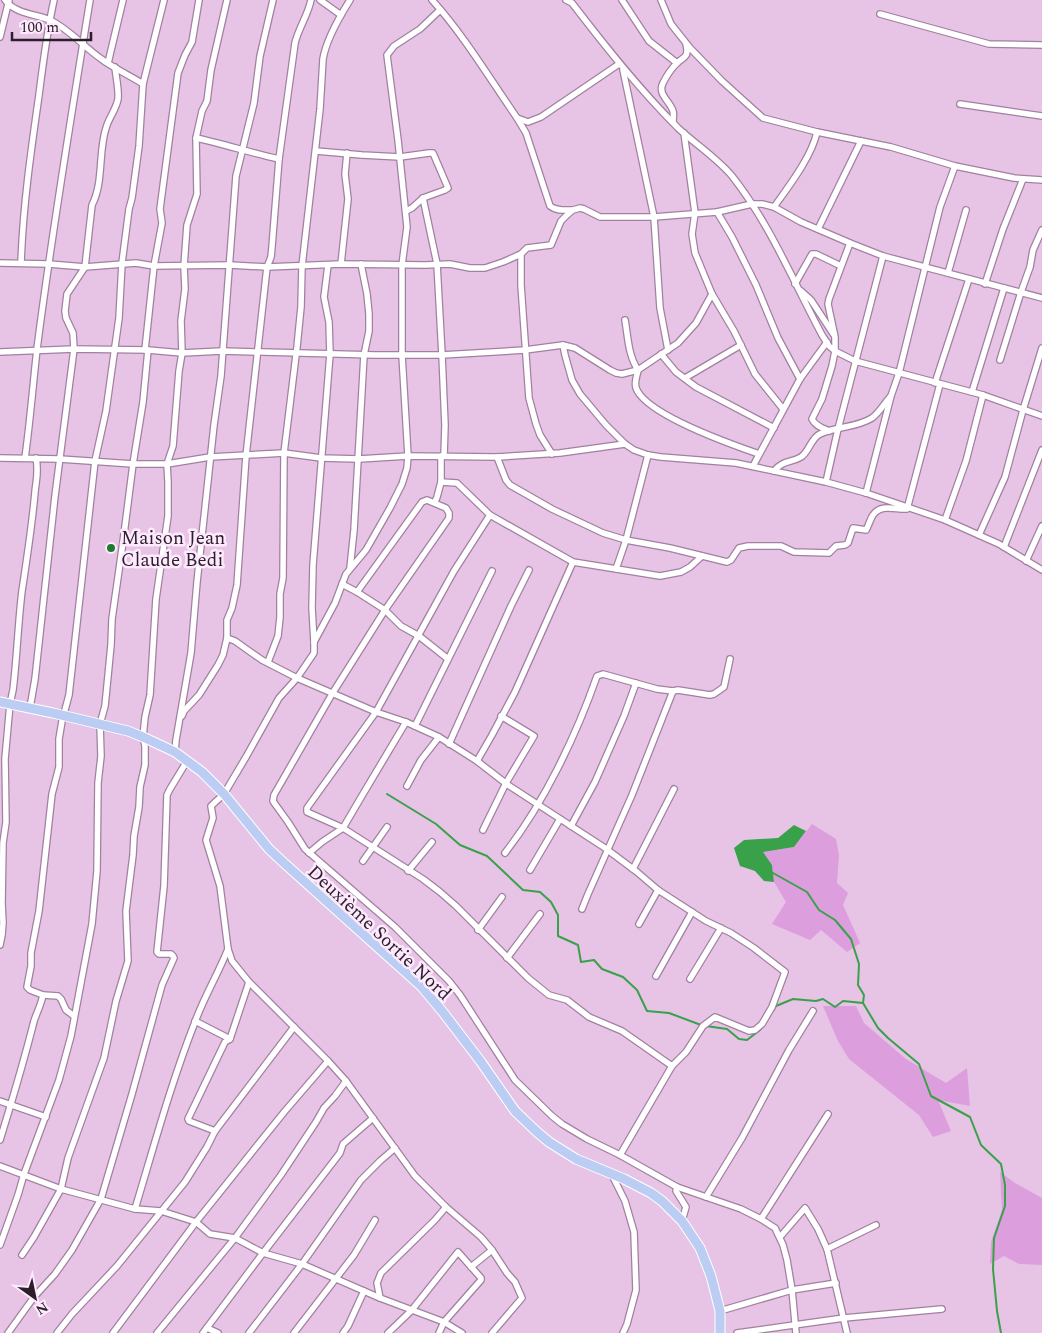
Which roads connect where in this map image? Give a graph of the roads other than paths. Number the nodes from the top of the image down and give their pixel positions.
1 (54, 0) edge
2 (90, 0) edge
3 (123, 0) edge
4 (164, 0) edge
5 (199, 0) edge
6 (226, 0) edge
7 (273, 0) edge
8 (311, 0) edge
9 (320, 0) edge
10 (350, 0) edge
11 (432, 0) edge
12 (622, 0) edge
13 (661, 0) edge
14 (7, 1) edge
15 (569, 1) edge
16 (440, 10) junction
17 (880, 14) dead end
18 (341, 15) junction
19 (49, 20) junction
20 (0, 37) edge
21 (685, 42) junction
22 (83, 44) junction
23 (1042, 45) edge
24 (108, 63) junction
25 (677, 63) junction
26 (621, 66) junction
27 (115, 67) junction
28 (143, 84) junction
29 (960, 104) dead end
30 (1042, 116) edge
31 (517, 118) junction
32 (673, 122) junction
33 (818, 132) junction
34 (684, 133) junction
35 (196, 138) junction
36 (861, 141) junction
37 (243, 149) junction
38 (316, 151) junction
39 (347, 153) junction
40 (400, 157) junction
41 (278, 159) junction
42 (955, 166) junction
43 (1023, 180) junction
44 (1042, 180) edge
45 (423, 198) junction
46 (752, 204) junction
47 (774, 207) junction
48 (573, 210) junction
49 (966, 210) dead end
50 (406, 211) junction
51 (717, 212) junction
52 (695, 213) junction
53 (654, 217) junction
54 (818, 229) junction
55 (1042, 230) edge
56 (850, 244) junction
57 (521, 254) junction
58 (884, 256) junction
59 (0, 263) edge
60 (21, 263) junction
61 (122, 263) junction
62 (49, 264) junction
63 (341, 264) junction
64 (361, 264) junction
65 (436, 264) junction
66 (230, 265) junction
67 (328, 265) junction
68 (402, 265) junction
69 (154, 266) junction
70 (184, 266) junction
71 (302, 266) junction
72 (841, 266) junction
73 (85, 267) junction
74 (267, 267) junction
75 (926, 268) junction
76 (948, 273) junction
77 (969, 279) junction
78 (986, 284) junction
79 (796, 286) junction
80 (1004, 288) junction
81 (1021, 292) junction
82 (712, 294) junction
83 (1042, 298) edge
84 (625, 320) dead end
85 (835, 337) junction
86 (827, 342) junction
87 (741, 344) junction
88 (563, 345) junction
89 (1042, 348) edge
90 (74, 349) junction
91 (114, 349) junction
92 (147, 350) junction
93 (525, 350) junction
94 (668, 350) junction
95 (835, 350) junction
96 (37, 351) junction
97 (222, 351) junction
98 (0, 352) edge
99 (257, 352) junction
100 (182, 353) junction
101 (296, 353) junction
102 (330, 354) junction
103 (661, 354) junction
104 (364, 355) junction
105 (402, 355) junction
106 (442, 355) junction
107 (1000, 360) dead end
108 (855, 361) junction
109 (638, 370) junction
110 (899, 373) junction
111 (685, 378) junction
112 (800, 379) junction
113 (938, 383) junction
114 (972, 392) junction
115 (983, 395) junction
116 (891, 396) junction
117 (783, 409) junction
118 (1023, 410) junction
119 (1042, 416) edge
120 (774, 428) junction
121 (838, 429) junction
122 (830, 431) junction
123 (626, 444) junction
124 (1042, 450) edge
125 (284, 453) junction
126 (552, 454) junction
127 (760, 454) junction
128 (648, 455) junction
129 (210, 456) junction
130 (246, 456) junction
131 (408, 456) junction
132 (443, 456) junction
133 (497, 457) junction
134 (0, 458) edge
135 (25, 458) junction
136 (36, 458) junction
137 (321, 458) junction
138 (60, 459) junction
139 (358, 459) junction
140 (95, 461) junction
141 (133, 464) junction
142 (167, 464) junction
143 (753, 466) junction
144 (774, 471) junction
145 (441, 482) junction
146 (826, 482) junction
147 (866, 493) junction
148 (434, 502) junction
149 (908, 507) junction
150 (490, 514) junction
151 (945, 520) junction
152 (1042, 526) edge
153 (978, 535) junction
154 (626, 540) junction
155 (1004, 547) junction
156 (702, 556) junction
157 (1026, 561) junction
158 (573, 562) junction
159 (350, 568) junction
160 (616, 569) junction
161 (492, 570) dead end
162 (529, 570) dead end
163 (1042, 570) edge
164 (342, 584) junction
165 (358, 592) junction
166 (385, 610) junction
167 (418, 636) junction
168 (227, 638) junction
169 (314, 642) junction
170 (448, 658) junction
171 (730, 659) dead end
172 (268, 662) junction
173 (297, 678) junction
174 (636, 683) junction
175 (673, 691) junction
176 (332, 694) junction
177 (0, 702) edge
178 (10, 704) junction
179 (28, 708) junction
180 (376, 712) junction
181 (62, 715) junction
182 (501, 716) junction
183 (179, 722) junction
184 (406, 722) junction
185 (100, 724) junction
186 (415, 726) junction
187 (143, 737) junction
188 (439, 737) junction
189 (449, 744) junction
190 (175, 752) junction
191 (187, 761) junction
192 (477, 761) junction
193 (506, 783) junction
194 (407, 786) dead end
195 (674, 789) dead end
196 (224, 794) junction
197 (538, 804) junction
198 (560, 819) junction
199 (571, 826) junction
200 (387, 827) dead end
201 (343, 828) junction
202 (482, 830) dead end
203 (432, 842) dead end
204 (373, 847) junction
205 (607, 850) junction
206 (309, 853) junction
207 (505, 853) dead end
208 (363, 861) dead end
209 (633, 869) junction
210 (530, 870) dead end
211 (408, 871) junction
212 (658, 890) junction
213 (502, 897) dead end
214 (582, 909) dead end
215 (692, 912) junction
216 (540, 914) dead end
217 (639, 924) dead end
218 (721, 928) junction
219 (478, 930) junction
220 (0, 945) edge
221 (228, 949) junction
222 (507, 958) junction
223 (656, 976) dead end
224 (690, 979) dead end
225 (249, 982) junction
226 (43, 995) junction
227 (813, 1011) dead end
228 (74, 1016) junction
229 (195, 1021) junction
230 (294, 1027) junction
231 (230, 1039) junction
232 (328, 1061) junction
233 (672, 1066) junction
234 (346, 1081) junction
235 (0, 1100) edge
236 (11, 1104) junction
237 (828, 1114) dead end
238 (46, 1116) junction
239 (373, 1118) junction
240 (215, 1131) junction
241 (0, 1140) edge
242 (395, 1148) junction
243 (620, 1155) junction
244 (0, 1166) edge
245 (611, 1173) junction
246 (24, 1174) junction
247 (677, 1187) junction
248 (61, 1188) junction
249 (706, 1197) junction
250 (101, 1199) junction
251 (446, 1207) junction
252 (136, 1209) junction
253 (161, 1211) junction
254 (761, 1218) junction
255 (375, 1220) dead end
256 (682, 1221) junction
257 (196, 1222) junction
258 (876, 1225) dead end
259 (780, 1237) junction
260 (235, 1238) junction
261 (0, 1245) edge
262 (827, 1249) junction
263 (492, 1250) junction
264 (263, 1253) junction
265 (22, 1255) dead end
266 (302, 1264) junction
267 (471, 1267) junction
268 (335, 1280) junction
269 (836, 1283) junction
270 (792, 1290) junction
271 (364, 1291) junction
272 (380, 1298) junction
273 (942, 1309) dead end
274 (411, 1311) junction
275 (720, 1311) junction
276 (844, 1318) junction
277 (444, 1322) junction
278 (794, 1325) junction
279 (205, 1330) edge
280 (8, 1333) edge
281 (57, 1333) edge
282 (113, 1333) edge
283 (157, 1333) edge
284 (218, 1333) edge
285 (249, 1333) edge
286 (294, 1333) edge
287 (342, 1333) edge
288 (388, 1333) edge
289 (439, 1333) edge
290 (462, 1333) edge
291 (492, 1333) edge
292 (624, 1333) edge
293 (720, 1333) edge
294 (738, 1333) edge
295 (796, 1333) edge
296 (847, 1333) edge

1 - 19 street
2 - 22 street
3 - 24 street
4 - 28 street
5 - 69 street
6 - 35 street
7 - 37 street
8 - 41 street
9 - 18 street
10 - 18 street
11 - 16 street
12 - 25 street
13 - 21 street
14 - 19 street
14 - 20 street
15 - 26 street
16 - 31 street
16 - 40 street
17 - 23 street
18 - 38 street
19 - 22 street
19 - 60 street
21 - 25 street
21 - 33 street
22 - 24 street
22 - 62 street
24 - 27 street
25 - 32 street
26 - 31 street
26 - 32 street
26 - 53 street
27 - 28 street
27 - 73 street
28 - 61 street
29 - 30 street
31 - 48 street
32 - 34 street
33 - 36 street
33 - 47 street
34 - 46 street
34 - 52 street
35 - 37 street
35 - 70 street
36 - 42 street
36 - 54 street
37 - 41 street
37 - 66 street
38 - 39 street
38 - 71 street
39 - 40 street
39 - 63 street
40 - 45 street
40 - 50 street
41 - 74 street
42 - 43 street
42 - 75 street
43 - 44 street
43 - 78 street
45 - 50 street
45 - 65 street
46 - 47 street
46 - 51 street
46 - 79 street
47 - 54 street
48 - 53 street
48 - 57 street
49 - 76 street
50 - 68 street
51 - 52 street
51 - 112 street
52 - 53 street
52 - 82 street
53 - 94 street
54 - 56 street
55 - 81 street
56 - 58 street
56 - 72 street
57 - 65 street
57 - 93 street
58 - 75 street
58 - 108 street
59 - 60 street
60 - 62 street
61 - 69 street
61 - 73 street
61 - 91 street
62 - 73 street
62 - 96 street
63 - 64 street
63 - 67 street
64 - 68 street
64 - 104 street
65 - 68 street
65 - 106 street
66 - 70 street
66 - 74 street
66 - 97 street
67 - 71 street
67 - 102 street
68 - 105 street
69 - 70 street
69 - 92 street
70 - 100 street
71 - 74 street
71 - 101 street
72 - 79 street
72 - 85 street
73 - 90 street
74 - 99 street
75 - 76 street
75 - 110 street
76 - 77 street
77 - 78 street
77 - 113 street
78 - 80 street
79 - 85 street
79 - 86 street
80 - 81 street
80 - 114 street
81 - 83 street
81 - 107 street
82 - 87 street
82 - 94 street
84 - 109 street
85 - 95 street
86 - 95 street
86 - 112 street
87 - 111 street
87 - 117 street
88 - 93 street
88 - 109 street
88 - 123 street
89 - 118 street
90 - 91 street
90 - 96 street
90 - 138 street
91 - 92 street
91 - 140 street
92 - 100 street
92 - 141 street
93 - 106 street
93 - 126 street
94 - 103 street
95 - 108 street
95 - 122 street
96 - 98 street
96 - 135 street
97 - 99 street
97 - 100 street
97 - 129 street
99 - 101 street
99 - 130 street
100 - 142 street
101 - 102 street
101 - 125 street
102 - 104 street
102 - 137 street
103 - 109 street
103 - 111 street
104 - 105 street
104 - 139 street
105 - 106 street
105 - 131 street
106 - 132 street
108 - 110 street
108 - 121 street
109 - 127 street
110 - 113 street
110 - 116 street
111 - 120 street
112 - 117 street
113 - 114 street
113 - 149 street
114 - 115 street
115 - 118 street
115 - 151 street
116 - 121 street
116 - 147 street
117 - 120 street
118 - 119 street
118 - 153 street
120 - 127 street
121 - 122 street
121 - 146 street
122 - 144 street
123 - 126 street
123 - 128 street
124 - 155 street
125 - 130 street
125 - 137 street
125 - 172 street
126 - 133 street
127 - 143 street
128 - 143 street
128 - 154 street
129 - 130 street
129 - 142 street
129 - 183 street
130 - 168 street
131 - 132 street
131 - 139 street
131 - 159 street
132 - 133 street
132 - 145 street
133 - 154 street
134 - 135 street
135 - 136 street
136 - 138 street
136 - 178 street
137 - 139 street
137 - 169 street
138 - 140 street
138 - 179 street
139 - 159 street
140 - 141 street
140 - 181 street
141 - 142 street
141 - 185 street
142 - 187 street
143 - 144 street
144 - 146 street
145 - 148 street
145 - 150 street
146 - 147 street
147 - 149 street
148 - 165 street
148 - 166 street
149 - 151 street
149 - 156 street
150 - 158 street
150 - 167 street
151 - 153 street
152 - 157 street
153 - 155 street
154 - 156 street
154 - 160 street
155 - 157 street
156 - 160 street
157 - 163 street
158 - 160 street
158 - 182 street
159 - 164 street
161 - 170 street
162 - 189 street
164 - 165 street
164 - 169 street
165 - 166 street
166 - 167 street
166 - 176 street
167 - 170 street
167 - 180 street
168 - 172 street
168 - 183 street
169 - 173 street
170 - 186 street
171 - 175 street
172 - 173 street
173 - 176 street
173 - 196 street
174 - 175 street
174 - 197 street
174 - 199 street
175 - 205 street
176 - 180 street
176 - 206 street
177 - 178 main road, Deuxième Sortie Nord
178 - 179 main road, Deuxième Sortie Nord
178 - 220 street
179 - 181 main road, Deuxième Sortie Nord
180 - 184 street
180 - 201 street
181 - 185 main road, Deuxième Sortie Nord
181 - 226 street
182 - 192 street
182 - 193 street
183 - 190 street
184 - 186 street
184 - 201 street
185 - 187 main road, Deuxième Sortie Nord
185 - 228 street
186 - 188 street
187 - 190 main road, Deuxième Sortie Nord
187 - 248 street
188 - 189 street
188 - 194 street
189 - 192 street
190 - 191 main road, Deuxième Sortie Nord
191 - 196 main road, Deuxième Sortie Nord
191 - 250 street
192 - 193 street
193 - 197 street
193 - 202 street
195 - 209 street
196 - 221 street
196 - 245 main road, Deuxième Sortie Nord
197 - 198 street
197 - 207 street
198 - 199 street
198 - 210 street
199 - 205 street
200 - 204 street
201 - 204 street
201 - 206 street
203 - 211 street
204 - 208 street
204 - 211 street
205 - 209 street
205 - 214 street
206 - 243 street
209 - 212 street
211 - 219 street
212 - 215 street
212 - 217 street
213 - 219 street
215 - 218 street
215 - 223 street
216 - 222 street
218 - 224 street
218 - 233 street
219 - 222 street
221 - 225 street
221 - 229 street
222 - 233 street
225 - 230 street
225 - 231 street
226 - 228 street
226 - 236 street
227 - 249 street
228 - 238 street
229 - 231 street
229 - 252 street
230 - 232 street
230 - 240 street
231 - 240 street
232 - 234 street
232 - 257 street
233 - 243 street
234 - 239 street
234 - 260 street
235 - 236 street
236 - 238 street
236 - 241 street
237 - 254 street
238 - 246 street
239 - 242 street
239 - 264 street
240 - 253 street
242 - 251 street
242 - 266 street
243 - 247 street
244 - 246 street
245 - 256 main road, Deuxième Sortie Nord
245 - 292 street
246 - 248 street
246 - 261 street
247 - 249 street
247 - 256 street
248 - 250 street
248 - 265 street
249 - 254 street
250 - 252 street
250 - 280 street
251 - 263 street
251 - 272 street
252 - 253 street
253 - 257 street
253 - 281 street
254 - 259 street
255 - 268 street
256 - 275 main road, Deuxième Sortie Nord
257 - 260 street
257 - 282 street
258 - 262 street
259 - 262 street
259 - 270 street
260 - 264 street
260 - 283 street
262 - 269 street
263 - 267 street
263 - 291 street
264 - 266 street
264 - 279 street
266 - 268 street
266 - 285 street
267 - 274 street
267 - 277 street
268 - 271 street
268 - 286 street
269 - 270 street
269 - 276 street
270 - 275 street
270 - 278 street
271 - 272 street
271 - 287 street
272 - 274 street
273 - 276 street
274 - 277 street
274 - 288 street
275 - 293 main road, Deuxième Sortie Nord
276 - 278 street
276 - 296 street
277 - 289 street
277 - 290 street
278 - 294 street
278 - 295 street
279 - 284 street

